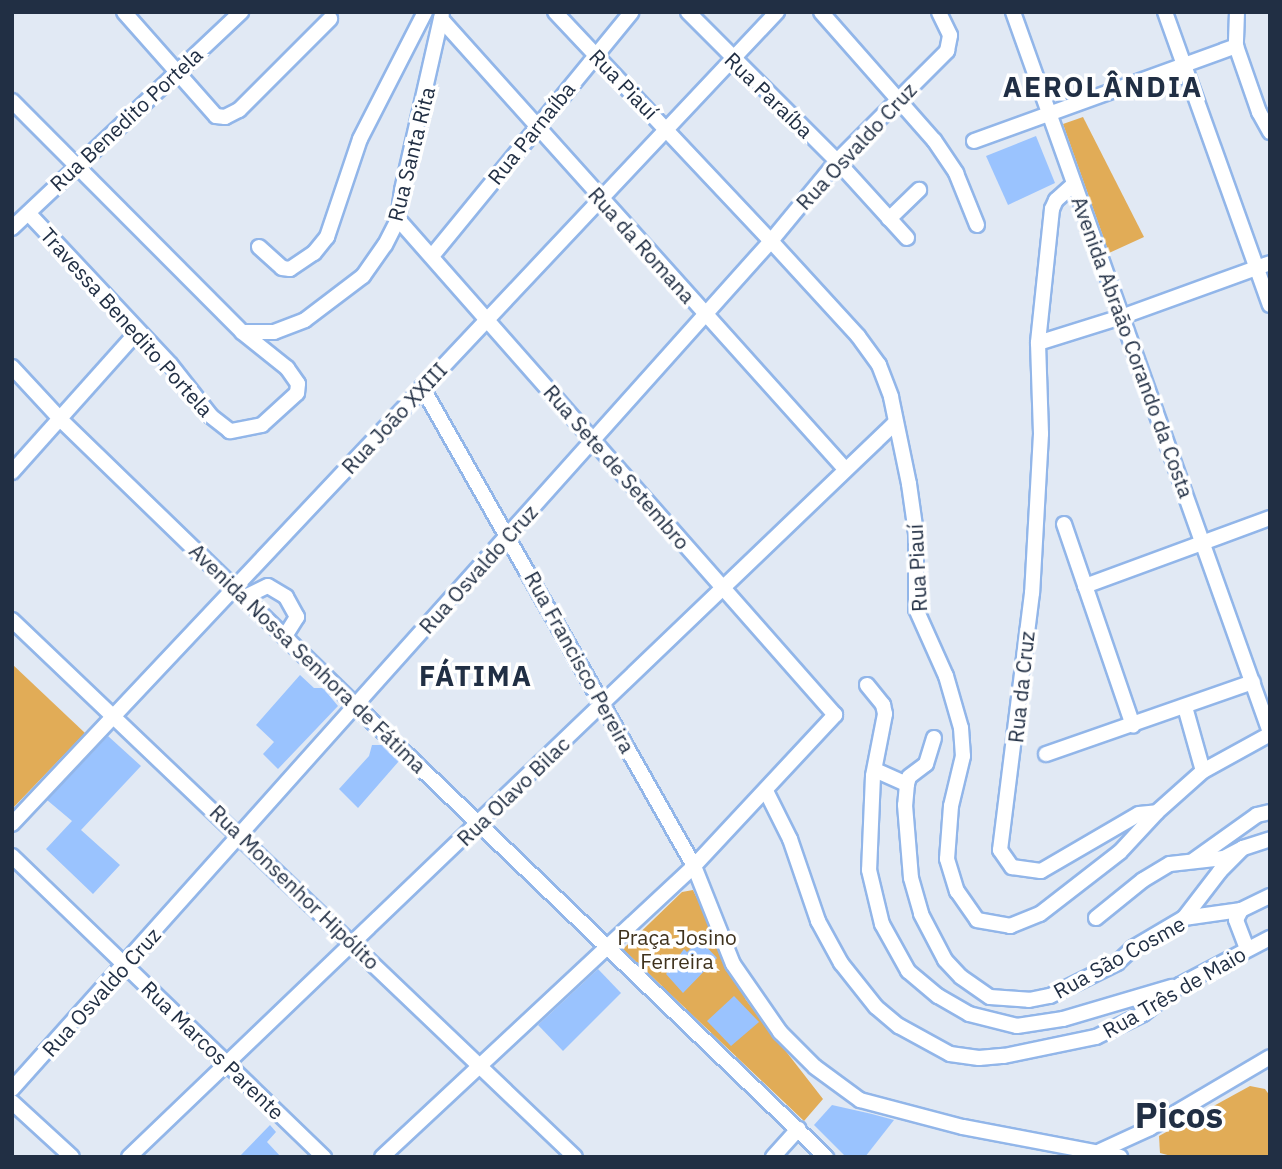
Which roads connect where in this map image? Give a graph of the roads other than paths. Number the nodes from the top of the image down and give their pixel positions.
1 (124, 12) edge
2 (241, 12) edge
3 (425, 12) edge
4 (555, 12) edge
5 (632, 12) edge
6 (688, 12) edge
7 (777, 12) edge
8 (821, 12) edge
9 (939, 12) edge
10 (1013, 12) edge
11 (1165, 12) edge
12 (1237, 12) edge
13 (442, 16) edge
14 (330, 19) dead end
15 (1236, 46) junction
16 (595, 55) junction
17 (731, 58) junction
18 (1183, 65) junction
19 (176, 71) junction
20 (12, 101) edge
21 (898, 101) junction
22 (1049, 113) junction
23 (537, 127) junction
24 (666, 127) junction
25 (1270, 132) edge
26 (974, 141) dead end
27 (837, 161) junction
28 (78, 164) junction
29 (1074, 184) junction
30 (919, 190) dead end
31 (599, 198) junction
32 (28, 213) junction
33 (398, 219) junction
34 (889, 219) junction
35 (977, 225) dead end
36 (12, 228) edge
37 (907, 238) dead end
38 (772, 241) junction
39 (259, 247) dead end
40 (432, 256) junction
41 (1263, 266) edge
42 (1270, 305) edge
43 (705, 315) junction
44 (1121, 317) junction
45 (487, 318) junction
46 (138, 331) junction
47 (242, 332) junction
48 (1038, 343) junction
49 (12, 368) edge
50 (422, 387) junction
51 (61, 420) junction
52 (895, 423) junction
53 (593, 439) junction
54 (845, 469) junction
55 (12, 472) edge
56 (1270, 518) edge
57 (1065, 523) dead end
58 (509, 536) junction
59 (1203, 543) junction
60 (723, 586) junction
61 (1085, 586) junction
62 (241, 592) junction
63 (12, 620) edge
64 (285, 636) junction
65 (1253, 682) junction
66 (867, 685) dead end
67 (604, 704) junction
68 (355, 705) junction
69 (1185, 707) junction
70 (115, 718) junction
71 (1132, 725) junction
72 (1270, 733) edge
73 (934, 738) dead end
74 (1046, 754) dead end
75 (875, 770) junction
76 (1203, 771) junction
77 (907, 784) junction
78 (766, 791) junction
79 (1157, 812) junction
80 (1270, 812) edge
81 (479, 823) junction
82 (12, 824) edge
83 (240, 835) junction
84 (1270, 839) edge
85 (1243, 848) junction
86 (12, 856) edge
87 (1193, 860) junction
88 (694, 866) junction
89 (1270, 897) edge
90 (1241, 910) junction
91 (1096, 918) dead end
92 (1184, 918) junction
93 (1270, 938) edge
94 (354, 943) junction
95 (607, 945) junction
96 (1247, 949) junction
97 (125, 966) junction
98 (1180, 985) junction
99 (228, 1063) junction
100 (1268, 1063) edge
101 (478, 1064) junction
102 (12, 1089) edge
103 (12, 1102) edge
104 (798, 1129) junction
105 (1100, 1152) junction
106 (72, 1157) edge
107 (129, 1157) edge
108 (324, 1157) edge
109 (382, 1157) edge
110 (575, 1157) edge
111 (773, 1157) edge
112 (826, 1157) edge
113 (1120, 1157) edge

1 - 19 street
2 - 19 street, Rua Benedito Portela
3 - 39 street
4 - 16 street, Rua Piauí
5 - 16 street, Rua Parnaíba
6 - 17 street, Rua Paraíba
7 - 17 street, Rua João XXIII
8 - 21 street
9 - 21 street, Rua Osvaldo Cruz
10 - 22 street, Avenida Abraão Corando da Costa
11 - 18 street
12 - 15 street
13 - 23 street, Rua da Romana
13 - 33 street, Rua Santa Rita
14 - 19 street
15 - 18 street
15 - 25 street
16 - 23 street, Rua Parnaíba
16 - 24 street, Rua Piauí
17 - 24 street, Rua João XXIII
17 - 27 street, Rua Paraíba
18 - 22 street
18 - 41 street
19 - 28 street, Rua Benedito Portela
20 - 28 street
21 - 27 street, Rua Osvaldo Cruz
21 - 35 street
22 - 26 street
22 - 29 street, Avenida Abraão Corando da Costa
23 - 31 street, Rua da Romana
23 - 40 street, Rua Parnaíba
24 - 31 street, Rua João XXIII
24 - 38 street, Rua Piauí
27 - 34 street, Rua Paraíba
27 - 38 street, Rua Osvaldo Cruz
28 - 32 street, Rua Benedito Portela
28 - 47 street
29 - 44 street, Avenida Abraão Corando da Costa
29 - 48 street, Rua da Cruz
30 - 34 street
31 - 43 street, Rua da Romana
31 - 45 street, Rua João XXIII
32 - 36 street, Rua Benedito Portela
32 - 46 street, Travessa Benedito Portela
33 - 40 street, Rua Sete de Setembro
33 - 47 street, Rua Santa Rita
34 - 37 street, Rua Paraíba
38 - 43 street, Rua Osvaldo Cruz
38 - 52 street, Rua Piauí
40 - 45 street, Rua Sete de Setembro
41 - 42 street
41 - 44 street
43 - 53 street, Rua Osvaldo Cruz
43 - 54 street, Rua da Romana
44 - 48 street
44 - 59 street, Avenida Abraão Corando da Costa
45 - 50 street, Rua João XXIII
45 - 53 street, Rua Sete de Setembro
46 - 47 street, Travessa Benedito Portela
46 - 51 street
48 - 79 street, Rua da Cruz
49 - 51 street, Avenida Nossa Senhora de Fátima
50 - 58 street, Rua Francisco Pereira
50 - 62 street, Rua João XXIII
51 - 55 street
51 - 62 street, Avenida Nossa Senhora de Fátima
52 - 54 street, Rua Olavo Bilac
52 - 79 street, Rua Piauí
53 - 58 street, Rua Osvaldo Cruz
53 - 60 street, Rua Sete de Setembro
54 - 60 street, Rua Olavo Bilac
56 - 59 street
57 - 61 street
58 - 67 street, Rua Francisco Pereira
58 - 68 street, Rua Osvaldo Cruz
59 - 61 street
59 - 65 street, Avenida Abraão Corando da Costa
60 - 67 street, Rua Olavo Bilac
60 - 78 street, Rua Sete de Setembro
61 - 71 street
62 - 64 street, Avenida Nossa Senhora de Fátima
62 - 64 street
62 - 70 street, Rua João XXIII
63 - 70 street, Rua Monsenhor Hipólito
64 - 68 street, Avenida Nossa Senhora de Fátima
65 - 69 street
65 - 72 street, Avenida Abraão Corando da Costa
66 - 75 street
67 - 81 street, Rua Olavo Bilac
67 - 88 street, Rua Francisco Pereira
68 - 81 street, Avenida Nossa Senhora de Fátima
68 - 83 street, Rua Osvaldo Cruz
69 - 71 street
69 - 76 street
70 - 82 street, Rua João XXIII
70 - 83 street, Rua Monsenhor Hipólito
71 - 74 street
72 - 76 street, Rua Piauí
73 - 77 street
75 - 77 street
75 - 98 street
76 - 79 street, Rua Piauí
77 - 92 street, Rua São Cosme
78 - 88 street
78 - 98 street, Rua Três de Maio
80 - 87 street
81 - 94 street, Rua Olavo Bilac
81 - 95 street, Avenida Nossa Senhora de Fátima
83 - 94 street, Rua Monsenhor Hipólito
83 - 97 street, Rua Osvaldo Cruz
84 - 85 street
85 - 87 street
85 - 92 street
86 - 97 street, Rua Marcos Parente
87 - 91 street
88 - 95 street
88 - 105 street
89 - 90 street, Rua São Cosme
90 - 92 street, Rua São Cosme
90 - 96 street
93 - 96 street, Rua Três de Maio
94 - 99 street, Rua Olavo Bilac
94 - 101 street, Rua Monsenhor Hipólito
95 - 101 street
95 - 104 street
96 - 98 street, Rua Três de Maio
97 - 99 street, Rua Marcos Parente
97 - 102 street, Rua Osvaldo Cruz
99 - 107 street, Rua Olavo Bilac
99 - 108 street, Rua Marcos Parente
100 - 105 street
101 - 109 street
101 - 110 street, Rua Monsenhor Hipólito
103 - 106 street
104 - 111 street
104 - 112 street
105 - 113 street

